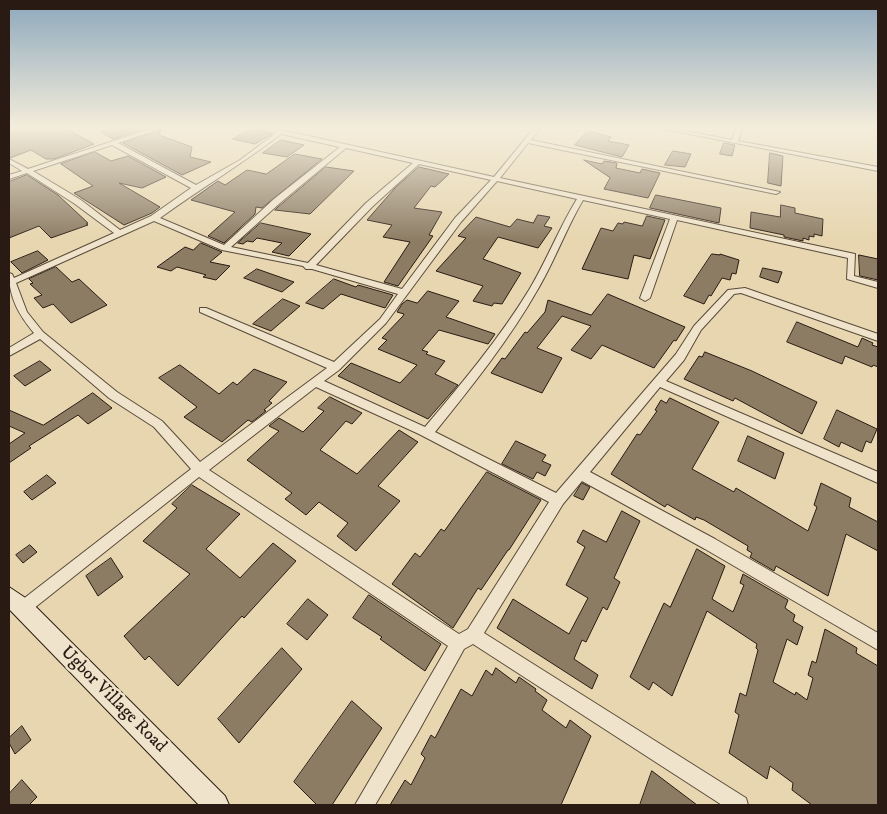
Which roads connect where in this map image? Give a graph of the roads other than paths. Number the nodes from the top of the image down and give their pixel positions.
1 (17, 165) edge
2 (43, 165) edge
3 (153, 165) edge
4 (234, 165) edge
5 (322, 165) edge
6 (415, 165) edge
7 (432, 165) edge
8 (507, 165) edge
9 (644, 165) edge
10 (857, 165) edge
11 (878, 169) edge
12 (27, 170) junction
13 (9, 177) edge
14 (496, 179) junction
15 (196, 188) junction
16 (776, 192) dead end
17 (580, 198) junction
18 (154, 218) junction
19 (674, 218) junction
20 (120, 234) junction
21 (225, 248) junction
22 (309, 267) junction
23 (10, 279) edge
24 (878, 285) edge
25 (404, 293) junction
26 (645, 298) dead end
27 (203, 310) dead end
28 (40, 334) junction
29 (878, 338) edge
30 (9, 353) edge
31 (334, 367) junction
32 (316, 382) junction
33 (658, 382) junction
34 (427, 433) junction
35 (199, 470) junction
36 (580, 472) junction
37 (878, 478) edge
38 (558, 500) junction
39 (16, 603) edge
40 (474, 635) junction
41 (878, 642) edge
42 (458, 643) junction
43 (216, 805) edge
44 (364, 805) edge
45 (739, 805) edge

1 - 12 street
2 - 12 street
3 - 15 street
4 - 15 street
5 - 21 street
6 - 22 street
7 - 14 street
8 - 14 street
9 - 16 street
10 - 11 street
12 - 13 street
12 - 20 street
14 - 17 street
14 - 25 street
15 - 18 street
17 - 19 street
17 - 34 street
18 - 20 street
18 - 21 street
19 - 24 street
19 - 26 street
20 - 23 street
21 - 22 street
22 - 25 street
23 - 28 street
25 - 31 street
27 - 31 street
28 - 30 street
28 - 35 street
29 - 33 street
31 - 32 street
32 - 34 street
32 - 35 street
33 - 36 street
33 - 37 street
34 - 38 street
35 - 39 street
35 - 42 street
36 - 38 street
36 - 41 street
38 - 40 street
39 - 43 street, Ugbor Village Road
40 - 42 street
40 - 45 street
42 - 44 street

